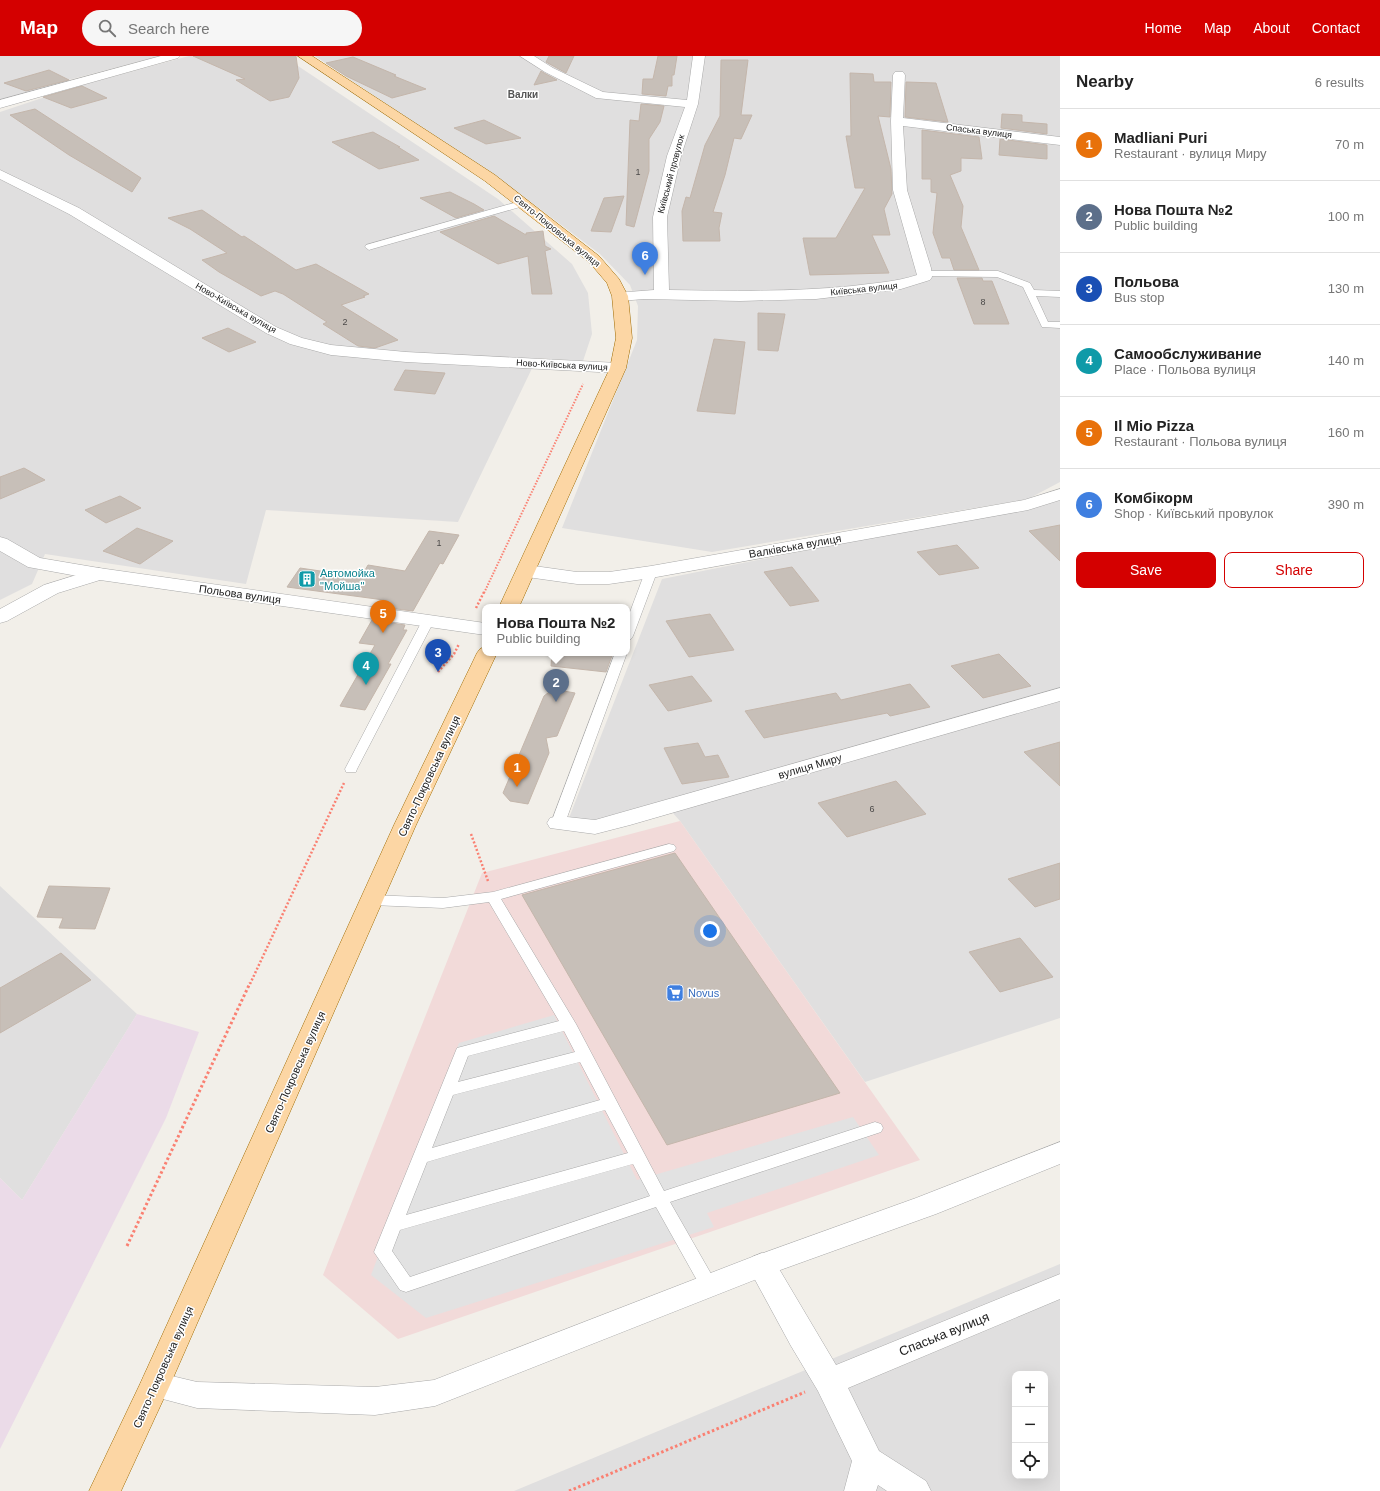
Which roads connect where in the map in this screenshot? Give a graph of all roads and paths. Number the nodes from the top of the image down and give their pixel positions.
1 (174, 56) edge
2 (304, 56) edge
3 (526, 56) edge
4 (699, 56) edge
5 (899, 75) dead end
6 (0, 104) edge
7 (692, 104) junction
8 (897, 121) junction
9 (1060, 140) edge
10 (0, 174) edge
11 (524, 203) junction
12 (370, 246) dead end
13 (925, 274) junction
14 (1031, 293) junction
15 (662, 294) junction
16 (1060, 294) edge
17 (620, 296) junction
18 (1060, 325) edge
19 (591, 367) junction
20 (618, 368) junction
21 (1060, 494) edge
22 (0, 543) edge
23 (527, 571) junction
24 (651, 572) junction
25 (99, 574) junction
26 (485, 604) edge
27 (510, 604) edge
28 (482, 613) edge
29 (0, 617) edge
30 (428, 621) junction
31 (476, 628) edge
32 (630, 628) edge
33 (486, 656) edge
34 (620, 656) edge
35 (438, 672) dead end
36 (1060, 694) edge
37 (351, 769) joint
38 (558, 823) joint
39 (471, 834) dead end
40 (669, 848) dead end
41 (493, 897) junction
42 (372, 900) junction
43 (568, 1024) junction
44 (585, 1055) junction
45 (447, 1091) junction
46 (610, 1103) junction
47 (875, 1128) dead end
48 (1060, 1153) edge
49 (638, 1156) junction
50 (420, 1158) junction
51 (660, 1199) junction
52 (394, 1225) junction
53 (127, 1246) dead end
54 (762, 1265) junction
55 (709, 1286) junction
56 (1060, 1286) edge
57 (829, 1382) junction
58 (155, 1385) junction
59 (868, 1461) junction
60 (106, 1491) edge
61 (569, 1491) edge
62 (860, 1491) edge
63 (914, 1491) edge

1 - 6 street
2 - 11 main road, Свято-Покровська вулиця
3 - 7 street
4 - 7 street, Київський провулок
5 - 8 street
7 - 15 street, Київський провулок
8 - 9 street, Спаська вулиця
8 - 13 street
10 - 19 street, Ново-Київська вулиця
11 - 12 lane
11 - 17 main road, Свято-Покровська вулиця
13 - 14 lane
13 - 15 street, Київська вулиця
14 - 16 lane
14 - 18 lane
15 - 17 street, Київська вулиця
17 - 20 main road, Свято-Покровська вулиця
19 - 20 street, Ново-Київська вулиця
19 - 26 path
20 - 23 main road, Свято-Покровська вулиця
21 - 24 street, Валківська вулиця
22 - 25 street, Польова вулиця
23 - 24 street, Валківська вулиця
23 - 27 main road, Свято-Покровська вулиця
24 - 32 lane
25 - 29 street
25 - 30 street, Польова вулиця
28 - 31 path
30 - 31 street, Польова вулиця
30 - 37 lane
31 - 35 path
33 - 42 main road, Свято-Покровська вулиця
34 - 38 lane
36 - 38 street, вулиця Миру
37 - 53 path
39 - 41 path
40 - 41 lane
41 - 42 lane
41 - 43 lane
42 - 58 main road, Свято-Покровська вулиця
43 - 44 lane
43 - 45 lane
44 - 45 lane
44 - 46 lane
45 - 50 lane
46 - 49 lane
46 - 50 lane
47 - 51 lane
48 - 54 street
49 - 51 lane
49 - 52 lane
50 - 52 lane
51 - 52 lane
51 - 55 lane
54 - 55 street
54 - 57 street
55 - 58 street
56 - 57 street, Спаська вулиця
57 - 59 street
57 - 61 path
58 - 60 main road, Свято-Покровська вулиця
59 - 62 street
59 - 63 street

